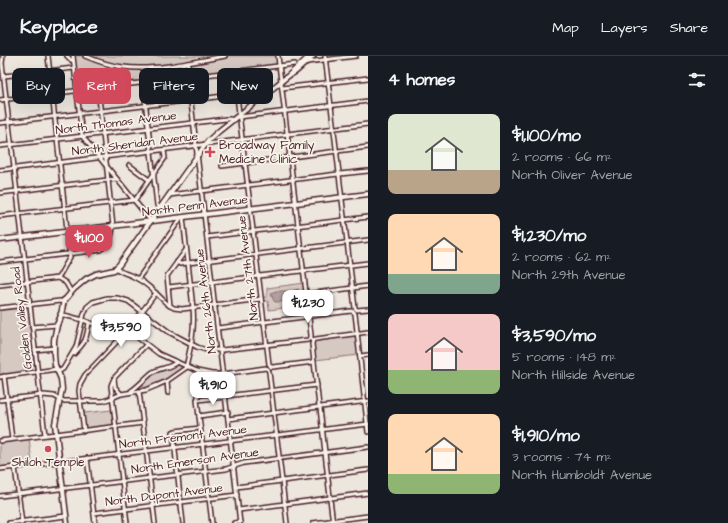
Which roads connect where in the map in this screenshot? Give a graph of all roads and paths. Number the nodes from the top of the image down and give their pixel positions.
1 (3, 56) edge
2 (48, 56) edge
3 (66, 56) edge
4 (73, 56) edge
5 (85, 56) edge
6 (224, 56) edge
7 (278, 56) edge
8 (306, 56) edge
9 (310, 56) edge
10 (314, 56) edge
11 (356, 56) edge
12 (325, 58) edge
13 (73, 61) junction
14 (307, 62) junction
15 (187, 63) junction
16 (294, 64) dead end
17 (280, 66) junction
18 (49, 68) edge
19 (74, 68) edge
20 (187, 68) edge
21 (262, 68) edge
22 (12, 75) edge
23 (4, 76) junction
24 (285, 78) junction
25 (368, 78) edge
26 (328, 83) junction
27 (273, 87) edge
28 (282, 88) junction
29 (12, 98) edge
30 (6, 99) junction
31 (0, 100) edge
32 (368, 101) edge
33 (53, 104) edge
34 (78, 104) edge
35 (99, 104) edge
36 (161, 104) edge
37 (192, 104) edge
38 (238, 104) edge
39 (253, 104) edge
40 (146, 106) junction
41 (331, 106) junction
42 (100, 111) junction
43 (285, 111) junction
44 (79, 113) junction
45 (54, 116) junction
46 (239, 116) junction
47 (233, 120) junction
48 (9, 122) junction
49 (0, 123) edge
50 (194, 123) junction
51 (368, 124) edge
52 (148, 128) junction
53 (334, 128) junction
54 (103, 134) junction
55 (288, 134) junction
56 (82, 136) junction
57 (57, 139) junction
58 (242, 140) junction
59 (206, 144) junction
60 (12, 145) junction
61 (197, 145) junction
62 (0, 146) edge
63 (368, 147) edge
64 (164, 150) junction
65 (151, 151) junction
66 (336, 151) junction
67 (198, 155) junction
68 (106, 157) junction
69 (291, 157) junction
70 (99, 158) junction
71 (60, 162) junction
72 (245, 163) junction
73 (129, 165) dead end
74 (222, 166) dead end
75 (107, 167) junction
76 (14, 168) junction
77 (0, 170) edge
78 (368, 171) edge
79 (154, 174) junction
80 (339, 174) junction
81 (116, 178) junction
82 (108, 180) junction
83 (149, 180) junction
84 (293, 180) junction
85 (62, 185) junction
86 (248, 186) junction
87 (17, 191) junction
88 (202, 192) junction
89 (0, 193) edge
90 (368, 194) edge
91 (169, 195) junction
92 (342, 197) junction
93 (134, 200) junction
94 (111, 203) junction
95 (296, 203) junction
96 (65, 208) junction
97 (160, 209) junction
98 (251, 209) junction
99 (19, 214) junction
100 (205, 214) junction
101 (0, 216) edge
102 (368, 217) edge
103 (181, 218) junction
104 (344, 220) junction
105 (151, 221) junction
106 (113, 226) junction
107 (299, 226) junction
108 (253, 231) junction
109 (68, 232) junction
110 (22, 237) junction
111 (207, 237) junction
112 (0, 240) edge
113 (368, 240) edge
114 (347, 243) junction
115 (302, 248) junction
116 (186, 250) junction
117 (70, 254) junction
118 (256, 254) junction
119 (24, 260) junction
120 (210, 260) junction
121 (0, 262) edge
122 (177, 262) junction
123 (188, 263) junction
124 (368, 263) edge
125 (350, 265) junction
126 (116, 267) junction
127 (304, 271) junction
128 (258, 277) junction
129 (58, 278) junction
130 (138, 279) junction
131 (27, 282) junction
132 (212, 282) junction
133 (0, 285) edge
134 (190, 285) junction
135 (368, 286) edge
136 (169, 287) junction
137 (352, 288) junction
138 (70, 290) junction
139 (156, 294) junction
140 (307, 294) junction
141 (261, 299) junction
142 (64, 302) junction
143 (30, 305) junction
144 (215, 305) junction
145 (170, 306) junction
146 (0, 308) edge
147 (193, 308) junction
148 (368, 309) edge
149 (355, 311) junction
150 (142, 312) junction
151 (60, 316) junction
152 (309, 316) junction
153 (82, 320) junction
154 (264, 322) junction
155 (90, 323) junction
156 (57, 324) junction
157 (32, 327) junction
158 (218, 328) junction
159 (128, 330) junction
160 (368, 332) edge
161 (358, 333) junction
162 (312, 339) junction
163 (146, 345) junction
164 (192, 345) junction
165 (266, 345) junction
166 (54, 348) junction
167 (35, 350) junction
168 (220, 350) junction
169 (368, 355) edge
170 (360, 356) junction
171 (70, 358) junction
172 (176, 362) junction
173 (314, 362) junction
174 (187, 367) junction
175 (269, 367) junction
176 (58, 371) junction
177 (38, 372) junction
178 (197, 372) junction
179 (223, 373) junction
180 (2, 377) edge
181 (368, 378) edge
182 (114, 379) junction
183 (362, 379) junction
184 (166, 381) junction
185 (317, 384) junction
186 (272, 390) junction
187 (140, 391) junction
188 (130, 392) junction
189 (168, 393) dead end
190 (121, 394) junction
191 (40, 395) junction
192 (226, 396) junction
193 (112, 398) junction
194 (7, 399) junction
195 (61, 399) junction
196 (0, 400) edge
197 (197, 400) junction
198 (80, 401) junction
199 (366, 401) edge
200 (320, 407) junction
201 (228, 412) junction
202 (274, 413) junction
203 (199, 416) junction
204 (228, 419) junction
205 (143, 423) junction
206 (368, 424) edge
207 (116, 427) junction
208 (200, 428) junction
209 (84, 430) junction
210 (322, 430) junction
211 (368, 432) edge
212 (56, 434) junction
213 (45, 435) junction
214 (277, 435) junction
215 (12, 439) junction
216 (0, 441) edge
217 (231, 441) junction
218 (202, 444) junction
219 (174, 447) junction
220 (368, 447) edge
221 (146, 451) junction
222 (325, 453) junction
223 (119, 454) junction
224 (87, 458) junction
225 (280, 458) junction
226 (59, 461) junction
227 (234, 466) junction
228 (15, 467) junction
229 (0, 469) edge
230 (368, 470) edge
231 (206, 471) junction
232 (178, 474) junction
233 (327, 475) junction
234 (150, 478) junction
235 (122, 481) junction
236 (282, 481) junction
237 (90, 485) junction
238 (236, 487) junction
239 (63, 488) junction
240 (368, 493) edge
241 (18, 494) junction
242 (237, 495) junction
243 (0, 496) edge
244 (209, 498) junction
245 (330, 498) junction
246 (181, 502) junction
247 (285, 504) junction
248 (153, 505) junction
249 (125, 509) junction
250 (239, 510) junction
251 (94, 513) junction
252 (66, 516) junction
253 (368, 516) edge
254 (22, 522) edge
255 (333, 522) edge
256 (9, 523) edge
257 (67, 523) edge
258 (95, 523) edge
259 (127, 523) edge
260 (155, 523) edge
261 (184, 523) edge
262 (212, 523) edge
263 (234, 523) edge
264 (240, 523) edge
265 (287, 523) edge
266 (313, 523) edge

1 - 23 street, Golden Valley Road
2 - 18 street
3 - 13 street
4 - 13 street
5 - 15 street
6 - 15 street
7 - 17 street
8 - 24 main road
9 - 24 main road
10 - 14 street
11 - 12 street
12 - 14 street
12 - 26 street
13 - 19 street
14 - 24 street
15 - 20 street, North 26th Avenue
16 - 17 street
17 - 21 street
17 - 24 street
22 - 23 street
23 - 30 street, Golden Valley Road
24 - 27 main road
24 - 28 street
25 - 26 street
26 - 28 street
26 - 41 street
28 - 43 street
29 - 30 street
30 - 31 street
30 - 48 street, Golden Valley Road
32 - 41 street
33 - 45 street
34 - 44 street
35 - 42 street
36 - 40 street
37 - 50 street, North 26th Avenue
38 - 46 street, North 27th Avenue
39 - 46 main road
40 - 42 street
40 - 52 street
41 - 43 street
41 - 53 street
42 - 44 street
42 - 54 street
43 - 46 street
43 - 55 street
44 - 45 street
44 - 56 street
45 - 48 street
45 - 57 street
46 - 47 main road
46 - 58 street, North 27th Avenue
47 - 50 street, North Thomas Avenue
47 - 59 main road
48 - 49 street
48 - 60 street, Golden Valley Road
50 - 52 street, North Thomas Avenue
50 - 61 street, North 26th Avenue
51 - 53 street, North Sheridan Avenue
52 - 54 street, North Thomas Avenue
52 - 65 street
53 - 55 street, North Sheridan Avenue
53 - 66 street
54 - 56 street, North Thomas Avenue
54 - 68 street
55 - 58 street, North Sheridan Avenue
55 - 69 street
56 - 57 street, North Thomas Avenue
56 - 70 street
57 - 60 street, North Thomas Avenue
57 - 71 street
58 - 59 street, North Sheridan Avenue
58 - 72 street, North 27th Avenue
59 - 61 street, North Sheridan Avenue
59 - 67 main road
60 - 62 street, North Thomas Avenue
60 - 76 street, Golden Valley Road
61 - 64 street, North Sheridan Avenue
61 - 67 street, North 26th Avenue
63 - 66 street
64 - 65 street, North Sheridan Avenue
64 - 79 street
65 - 68 street, North Sheridan Avenue
65 - 79 street
66 - 69 street
66 - 80 street
67 - 88 street, North 26th Avenue
67 - 91 main road
68 - 70 street, North Sheridan Avenue
68 - 75 street
69 - 72 street
69 - 84 street
70 - 71 street, North Sheridan Avenue
70 - 75 street
71 - 76 street, North Sheridan Avenue
71 - 85 street
72 - 74 street
72 - 86 street, North 27th Avenue
73 - 83 street
75 - 81 street
75 - 82 street
76 - 77 street, North Sheridan Avenue
76 - 87 street, Golden Valley Road
78 - 80 street
79 - 83 street
79 - 97 street
80 - 84 street
80 - 92 street
81 - 82 street
81 - 93 street
82 - 85 street
82 - 94 street
83 - 93 street
84 - 86 street
84 - 95 street
85 - 87 street
85 - 96 street
86 - 88 street
86 - 98 street, North 27th Avenue
87 - 89 street
87 - 99 street, Golden Valley Road
88 - 91 street
88 - 100 street, North 26th Avenue
90 - 92 main road, North Penn Avenue
91 - 97 main road
92 - 95 main road, North Penn Avenue
92 - 104 street
93 - 94 street
93 - 105 street
94 - 96 street
94 - 106 street
95 - 98 main road, North Penn Avenue
95 - 107 street
96 - 99 street
96 - 109 street
97 - 105 main road
98 - 100 main road, North Penn Avenue
98 - 108 street, North 27th Avenue
99 - 101 street
99 - 110 street, Golden Valley Road
100 - 103 main road, North Penn Avenue
100 - 111 street, North 26th Avenue
102 - 104 street
103 - 105 main road, North Penn Avenue
103 - 116 street
103 - 130 street
104 - 107 street
104 - 114 street
105 - 106 main road, North Penn Avenue
105 - 126 main road
106 - 109 main road, North Penn Avenue
106 - 117 street
107 - 108 street
107 - 115 street
108 - 111 street
108 - 118 street, North 27th Avenue
109 - 110 main road, North Penn Avenue
109 - 117 street
110 - 112 main road, North Penn Avenue
110 - 119 street, Golden Valley Road
111 - 120 street, North 26th Avenue
113 - 114 street
114 - 115 street
114 - 125 street
115 - 118 street
115 - 127 street
116 - 122 street
116 - 123 street
117 - 119 street
117 - 129 street
118 - 120 street
118 - 128 street, North 27th Avenue
119 - 121 street
119 - 131 street, Golden Valley Road
120 - 123 street
120 - 132 street, North 26th Avenue
122 - 123 street
122 - 136 street
123 - 134 street
124 - 125 street
125 - 127 street
125 - 137 street
126 - 130 street
126 - 138 main road
126 - 142 main road
127 - 128 street
127 - 140 street
128 - 132 street
128 - 141 street, North 27th Avenue
129 - 131 street
129 - 138 street
130 - 139 street
131 - 133 street
131 - 143 street, Golden Valley Road
132 - 134 street
132 - 144 street, North 26th Avenue
134 - 136 street
134 - 147 street
135 - 137 street
136 - 145 street
137 - 140 street
137 - 149 street
138 - 142 main road
139 - 145 street
139 - 150 street
140 - 152 street
141 - 144 street
141 - 154 street, North 27th Avenue
142 - 143 street
142 - 151 main road
143 - 146 street
143 - 157 street, Golden Valley Road
144 - 147 street
144 - 158 street, North 26th Avenue
145 - 147 street
147 - 164 street
148 - 149 street
149 - 152 street
149 - 161 street
150 - 153 street
150 - 159 street
150 - 164 street
151 - 153 street
151 - 156 main road
151 - 166 main road
152 - 154 street
152 - 162 street
153 - 155 street
153 - 171 street
154 - 158 street
154 - 165 street, North 27th Avenue
155 - 159 street
155 - 171 street
156 - 157 street
156 - 166 main road
157 - 167 street, Golden Valley Road
158 - 168 street, North 26th Avenue
159 - 163 street
159 - 198 street
160 - 161 street
161 - 162 street
161 - 170 street
162 - 165 street
162 - 173 street
163 - 172 street
163 - 182 street
164 - 168 street
164 - 174 street
165 - 168 street
165 - 175 street, North 27th Avenue
166 - 167 street
166 - 176 main road
167 - 177 street, Golden Valley Road
168 - 179 street, North 26th Avenue
169 - 170 street
170 - 183 street
171 - 176 street
172 - 174 street
172 - 188 street
173 - 175 street
173 - 185 street
174 - 178 street
174 - 184 street
175 - 179 street
175 - 186 street, North 27th Avenue
176 - 177 street
176 - 195 main road
177 - 180 street
177 - 191 street, Golden Valley Road
178 - 179 street
178 - 197 street
179 - 192 street, North 26th Avenue
180 - 194 street
181 - 183 street
182 - 190 street
182 - 193 street
183 - 199 street
184 - 187 street
184 - 189 street
185 - 186 street
185 - 200 street
186 - 192 street
186 - 202 street, North 27th Avenue
187 - 188 street
187 - 205 street
188 - 190 street
190 - 193 street
191 - 194 street
191 - 195 street
191 - 213 street, Golden Valley Road
192 - 197 street
192 - 201 street, North 26th Avenue
193 - 198 street
193 - 207 street
194 - 196 street
194 - 215 street
195 - 198 street
195 - 212 main road
197 - 203 street
198 - 209 street
199 - 200 street
199 - 206 street
200 - 202 street
200 - 210 street
201 - 203 street
201 - 204 street, North 26th Avenue
202 - 204 street
202 - 214 street, North 27th Avenue
203 - 208 street
204 - 217 street, North 26th Avenue
205 - 207 street
205 - 221 street
206 - 210 street, North Fremont Avenue
206 - 211 street
207 - 209 street
207 - 223 street
208 - 218 street
208 - 219 street
209 - 212 street
210 - 214 street, North Fremont Avenue
210 - 222 street
212 - 213 street
212 - 226 main road
213 - 215 street
214 - 217 street, North Fremont Avenue
214 - 225 street, North 27th Avenue
215 - 216 street
217 - 218 street, North Fremont Avenue
217 - 227 street, North 26th Avenue
218 - 219 street, North Fremont Avenue
218 - 231 street
219 - 221 street, North Fremont Avenue
219 - 232 street
220 - 222 street, North Emerson Avenue
221 - 223 street, North Fremont Avenue
221 - 234 street
222 - 225 street, North Emerson Avenue
222 - 233 street
223 - 224 street, North Fremont Avenue
223 - 235 street
224 - 226 street, North Fremont Avenue
224 - 237 street
225 - 227 street, North Emerson Avenue
225 - 236 street, North 27th Avenue
226 - 228 street, North Fremont Avenue
226 - 239 main road
227 - 231 street, North Emerson Avenue
227 - 238 street, North 26th Avenue
228 - 229 street, North Fremont Avenue
228 - 241 street
230 - 233 street, North Dupont Avenue
231 - 232 street, North Emerson Avenue
231 - 244 street
232 - 234 street, North Emerson Avenue
232 - 246 street
233 - 236 street, North Dupont Avenue
233 - 245 street
234 - 235 street, North Emerson Avenue
234 - 248 street
235 - 237 street, North Emerson Avenue
235 - 249 street
236 - 238 street, North Dupont Avenue
236 - 247 street, North 27th Avenue
237 - 239 street, North Emerson Avenue
237 - 251 street
238 - 242 street, North 26th Avenue
239 - 241 street, North Emerson Avenue
239 - 252 main road
240 - 245 street
241 - 243 street, North Emerson Avenue
241 - 254 street
242 - 244 street, North Dupont Avenue
242 - 250 street, North 26th Avenue
244 - 246 street, North Dupont Avenue
244 - 262 street
245 - 247 street
245 - 255 street
246 - 248 street, North Dupont Avenue
246 - 261 street
247 - 250 street
247 - 265 street, North 27th Avenue
248 - 249 street, North Dupont Avenue
248 - 260 street
249 - 251 street, North Dupont Avenue
249 - 259 street
250 - 264 street, North 26th Avenue
251 - 258 street
252 - 254 street
252 - 257 main road
253 - 255 street
254 - 256 street
255 - 266 street
263 - 264 street

